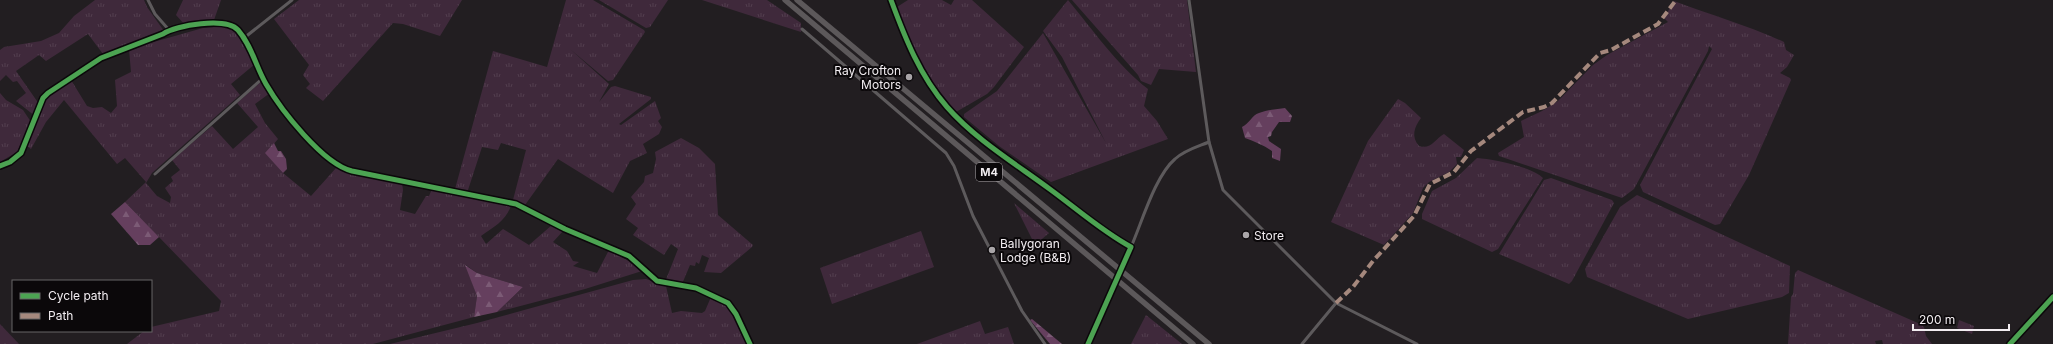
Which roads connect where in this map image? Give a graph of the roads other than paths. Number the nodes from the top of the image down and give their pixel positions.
1 (148, 0) edge
2 (292, 0) edge
3 (785, 0) edge
4 (797, 0) edge
5 (891, 0) edge
6 (1189, 0) edge
7 (802, 29) dead end
8 (169, 30) junction
9 (244, 38) junction
10 (263, 78) junction
11 (1209, 142) junction
12 (0, 166) edge
13 (155, 174) dead end
14 (1131, 247) junction
15 (2053, 297) edge
16 (1336, 304) junction
17 (750, 344) edge
18 (1045, 344) edge
19 (1088, 344) edge
20 (1193, 344) edge
21 (1209, 344) edge
22 (1302, 344) edge
23 (1417, 344) edge
24 (2010, 344) edge

1 - 8 street
2 - 9 street
3 - 20 highway, M4
4 - 21 highway, M4
5 - 14 main road
6 - 11 street
7 - 18 street
8 - 9 street
8 - 12 street
9 - 10 street
10 - 13 street
10 - 17 street
11 - 14 street
11 - 16 street
14 - 19 main road
15 - 24 main road
16 - 22 street
16 - 23 street

